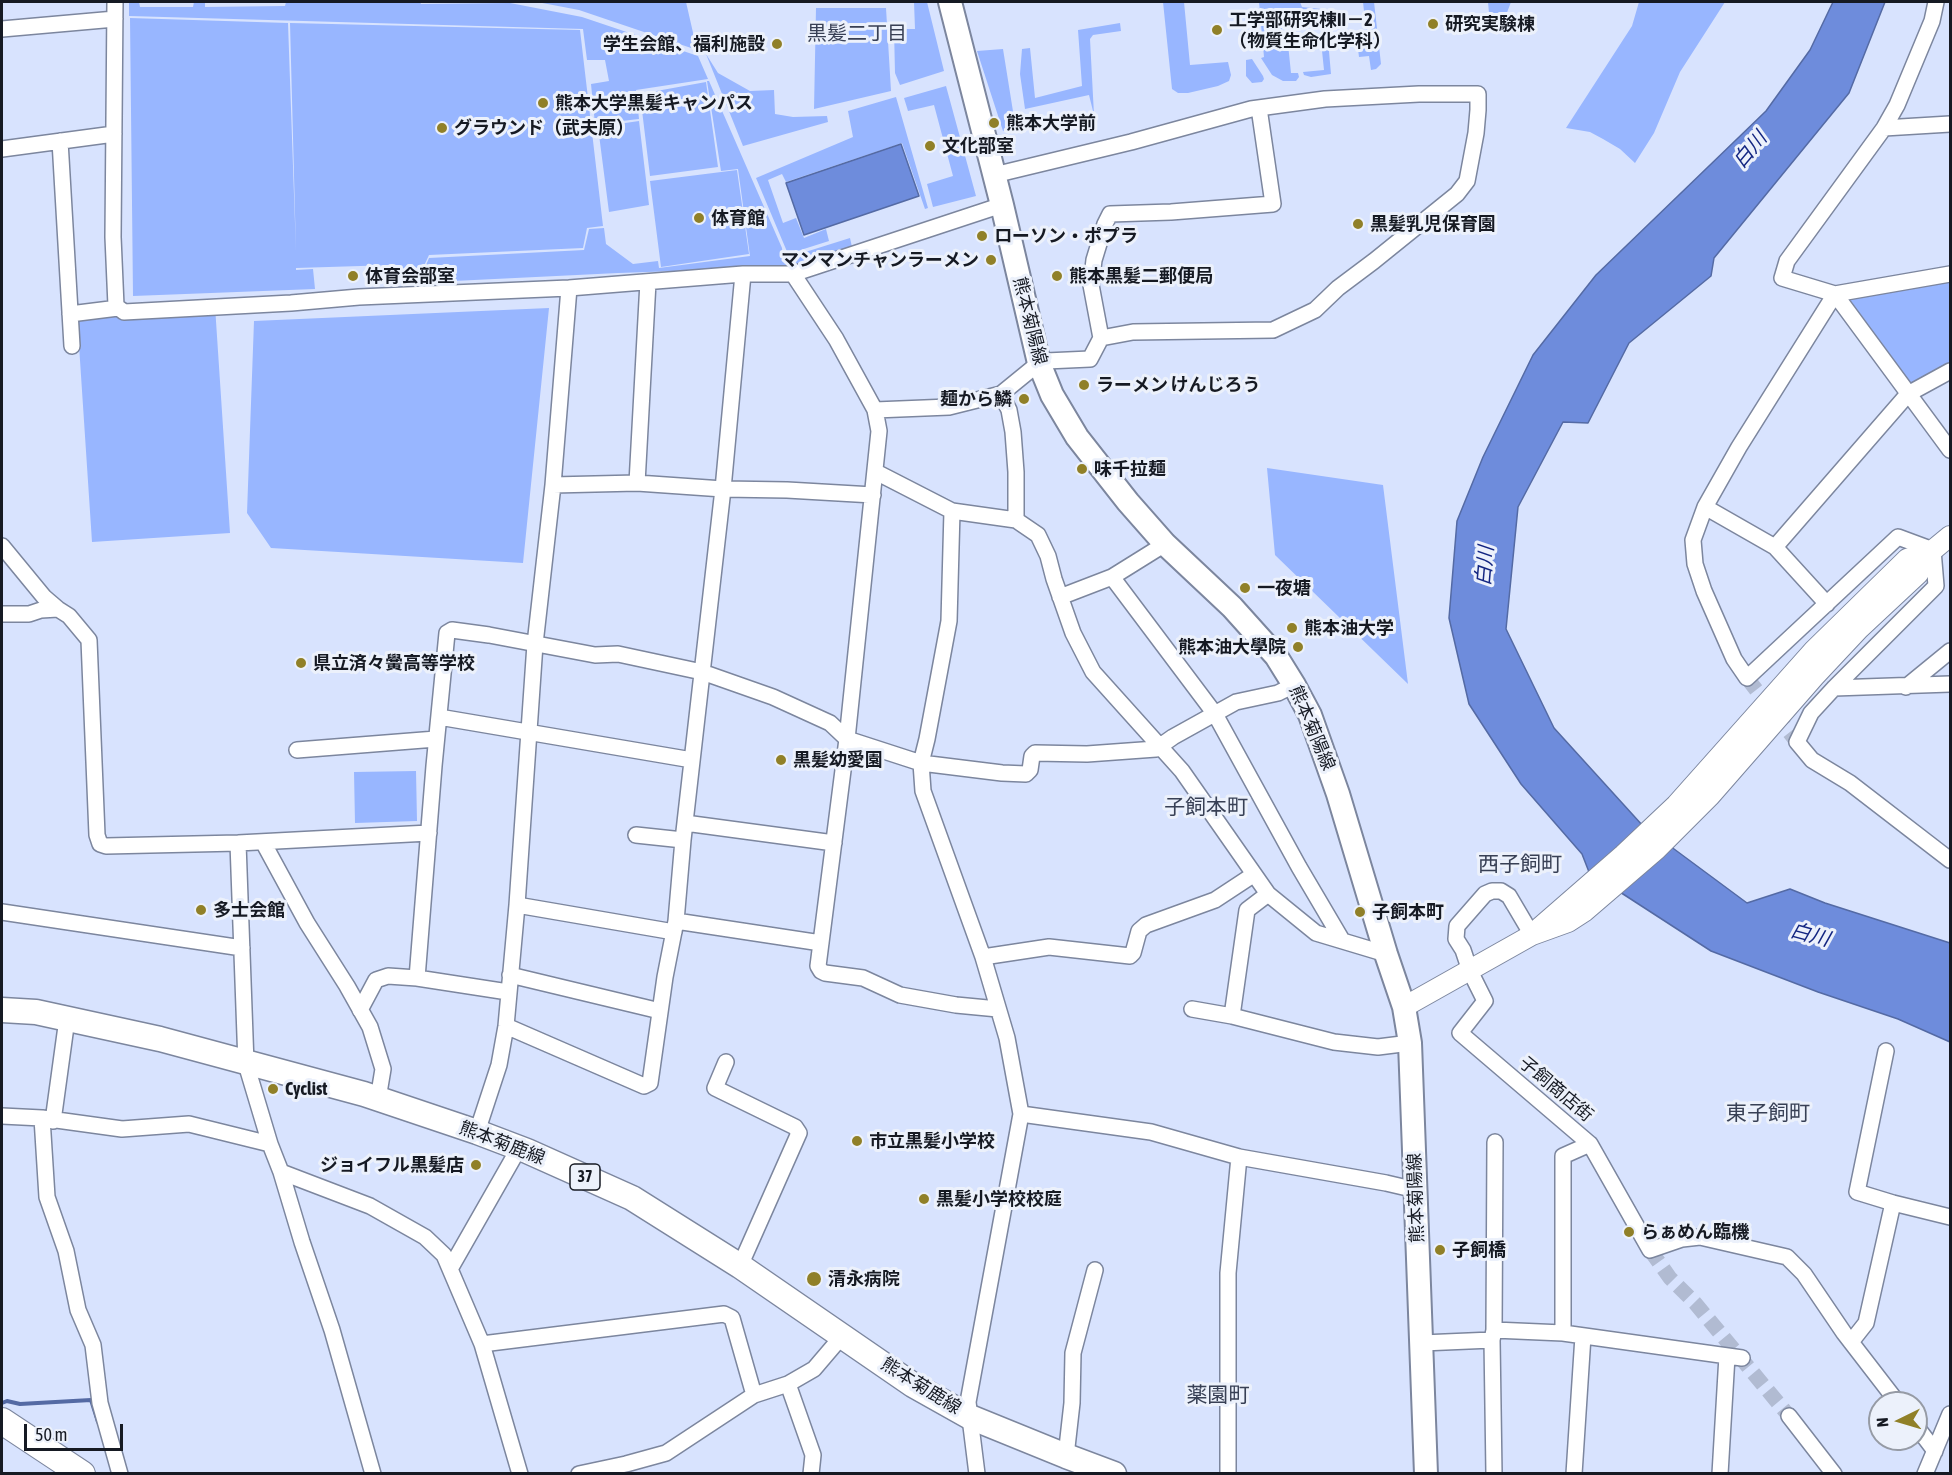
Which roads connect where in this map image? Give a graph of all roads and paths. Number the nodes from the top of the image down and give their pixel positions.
1 (115, 2) edge
2 (950, 2) edge
3 (1936, 2) edge
4 (115, 19) junction
5 (2, 29) edge
6 (1259, 108) junction
7 (1950, 124) edge
8 (1884, 128) junction
9 (114, 134) junction
10 (60, 141) junction
11 (2, 149) edge
12 (994, 176) junction
13 (1002, 205) junction
14 (743, 274) junction
15 (793, 274) junction
16 (1950, 274) edge
17 (648, 282) junction
18 (569, 288) junction
19 (1835, 294) junction
20 (118, 308) junction
21 (70, 314) junction
22 (1101, 338) junction
23 (72, 346) dead end
24 (1039, 363) junction
25 (1950, 371) edge
26 (1001, 394) junction
27 (1908, 394) junction
28 (875, 410) junction
29 (1950, 450) edge
30 (876, 472) junction
31 (637, 483) junction
32 (553, 485) junction
33 (723, 489) junction
34 (873, 495) junction
35 (1705, 507) junction
36 (952, 511) junction
37 (1016, 520) junction
38 (1950, 536) edge
39 (1165, 544) junction
40 (2, 546) edge
41 (1775, 548) junction
42 (1933, 550) junction
43 (1112, 577) junction
44 (1060, 597) junction
45 (1827, 604) junction
46 (58, 609) junction
47 (2, 614) edge
48 (535, 644) junction
49 (1950, 651) edge
50 (702, 672) junction
51 (1950, 684) edge
52 (1294, 685) junction
53 (1906, 687) junction
54 (1834, 688) junction
55 (1215, 714) junction
56 (438, 717) junction
57 (529, 734) junction
58 (436, 739) junction
59 (847, 739) junction
60 (1162, 746) junction
61 (297, 750) dead end
62 (692, 760) junction
63 (921, 763) junction
64 (685, 824) junction
65 (429, 833) junction
66 (636, 835) dead end
67 (683, 840) junction
68 (263, 842) junction
69 (238, 843) junction
70 (834, 843) junction
71 (1950, 860) edge
72 (1253, 874) junction
73 (1268, 894) junction
74 (517, 905) junction
75 (2, 912) edge
76 (675, 926) junction
77 (1532, 935) junction
78 (1341, 940) junction
79 (821, 943) junction
80 (242, 948) junction
81 (1386, 954) junction
82 (983, 957) junction
83 (1470, 971) junction
84 (510, 975) junction
85 (417, 978) junction
86 (508, 992) junction
87 (1404, 1007) junction
88 (998, 1009) junction
89 (1192, 1009) dead end
90 (2, 1010) edge
91 (360, 1010) junction
92 (660, 1011) junction
93 (1232, 1016) junction
94 (67, 1019) junction
95 (506, 1026) junction
96 (1410, 1043) junction
97 (1886, 1051) dead end
98 (726, 1062) dead end
99 (246, 1064) junction
100 (378, 1099) junction
101 (1021, 1114) junction
102 (2, 1116) edge
103 (47, 1119) junction
104 (477, 1132) junction
105 (1495, 1142) dead end
106 (270, 1144) junction
107 (1590, 1144) junction
108 (519, 1148) junction
109 (1239, 1157) junction
110 (281, 1172) junction
111 (1416, 1190) junction
112 (1893, 1203) junction
113 (1950, 1217) edge
114 (741, 1266) junction
115 (450, 1269) junction
116 (1095, 1270) dead end
117 (1563, 1333) junction
118 (843, 1335) junction
119 (1493, 1335) junction
120 (1584, 1336) junction
121 (1851, 1342) junction
122 (1422, 1343) junction
123 (482, 1344) junction
124 (788, 1384) junction
125 (1889, 1391) edge
126 (754, 1395) junction
127 (1950, 1413) edge
128 (1789, 1416) tunnel mouth
129 (970, 1417) junction
130 (2, 1421) edge
131 (2, 1438) edge
132 (1928, 1441) edge
133 (1935, 1450) junction
134 (1065, 1456) junction
135 (58, 1473) edge
136 (82, 1473) edge
137 (120, 1473) edge
138 (374, 1473) edge
139 (520, 1473) edge
140 (579, 1473) edge
141 (811, 1473) edge
142 (977, 1473) edge
143 (1114, 1473) edge
144 (1228, 1473) edge
145 (1426, 1473) edge
146 (1494, 1473) edge
147 (1574, 1473) edge
148 (1720, 1473) edge
149 (1834, 1473) edge
150 (1925, 1473) edge

1 - 4 street
2 - 12 main road, 熊本菊陽線
3 - 8 street
4 - 5 street
4 - 9 street
6 - 12 street
6 - 22 street
6 - 22 street
7 - 8 street
8 - 19 street
9 - 10 street
9 - 20 street
10 - 11 street
10 - 21 street
12 - 13 main road, 熊本菊陽線
13 - 15 street
13 - 24 main road, 熊本菊陽線
14 - 15 street
14 - 17 street
14 - 33 street
15 - 28 street
16 - 19 street
17 - 18 street
17 - 31 street
18 - 20 street
18 - 32 street
19 - 27 street
19 - 35 street
20 - 21 street
21 - 23 street
22 - 24 street
24 - 26 street
24 - 39 main road, 熊本菊陽線
25 - 27 street
26 - 28 street
26 - 37 street
27 - 29 street
27 - 41 street
28 - 30 street
30 - 34 street
30 - 36 street
31 - 32 street
31 - 33 street
32 - 48 street
33 - 34 street
33 - 50 street
34 - 59 street
35 - 41 street
35 - 45 street
36 - 37 street
36 - 63 street
37 - 44 street
38 - 42 street
39 - 43 street
39 - 52 main road, 熊本菊陽線
40 - 46 street
41 - 45 street
42 - 45 street
42 - 54 street
42 - 77 street
43 - 44 street
43 - 55 street
44 - 60 street
46 - 47 street
46 - 69 street
48 - 50 street
48 - 56 street
48 - 57 street
49 - 53 street
50 - 59 street
50 - 62 street
51 - 53 street
52 - 55 street
52 - 81 main road, 熊本菊陽線
53 - 54 street
54 - 71 street
55 - 60 street
55 - 78 street
56 - 57 street
56 - 58 street
57 - 62 street
57 - 74 street
58 - 61 street
58 - 65 street
59 - 63 street
59 - 70 street
60 - 63 street
60 - 72 street
62 - 64 street
63 - 82 street
64 - 67 street
64 - 70 street
65 - 68 street
65 - 85 street
66 - 67 street
67 - 76 street
68 - 69 street
68 - 91 street
69 - 80 street
70 - 79 street
72 - 73 street
72 - 82 street
73 - 78 street
73 - 93 street
74 - 76 street
74 - 84 street
75 - 80 street
76 - 79 street
76 - 92 street
77 - 83 street
77 - 83 street
78 - 81 street
79 - 88 street
80 - 99 street
81 - 87 main road, 熊本菊陽線
82 - 88 street
83 - 87 street
83 - 107 street, 子飼商店街
84 - 86 street
84 - 92 street
85 - 86 street
85 - 91 street
86 - 95 street
87 - 96 main road, 熊本菊陽線
88 - 101 street
89 - 93 street
90 - 94 main road, 熊本菊鹿線 / 37
91 - 100 street
92 - 95 street
93 - 96 street
94 - 99 main road, 熊本菊鹿線 / 37
94 - 103 street
95 - 104 street
96 - 111 main road, 熊本菊陽線
97 - 112 street
98 - 114 street
99 - 100 main road, 熊本菊鹿線 / 37
99 - 106 street
100 - 104 main road, 熊本菊鹿線 / 37
101 - 109 street
101 - 129 street
102 - 103 street
103 - 106 street
103 - 137 street
104 - 108 main road, 熊本菊鹿線 / 37
105 - 119 street
106 - 110 street
107 - 117 street
107 - 121 street, 子飼商店街
108 - 114 main road, 熊本菊鹿線 / 37
108 - 115 street
109 - 111 street
109 - 144 street
110 - 115 street
110 - 138 street
111 - 122 main road, 熊本菊陽線
112 - 113 street
112 - 121 street
114 - 118 main road, 熊本菊鹿線 / 37
115 - 123 street
116 - 134 street
117 - 119 street
117 - 120 street
118 - 124 street
118 - 129 main road, 熊本菊鹿線 / 37
119 - 122 street
119 - 146 street
120 - 147 street
120 - 148 street
121 - 125 street
122 - 145 main road, 熊本菊陽線
123 - 126 street
123 - 139 street
124 - 126 street
124 - 141 street
126 - 140 street
127 - 133 street
128 - 149 street
129 - 134 main road, 熊本菊鹿線 / 37
129 - 142 street
130 - 136 highway
131 - 135 highway
132 - 133 street
133 - 150 street
134 - 143 main road, 熊本菊鹿線 / 37

